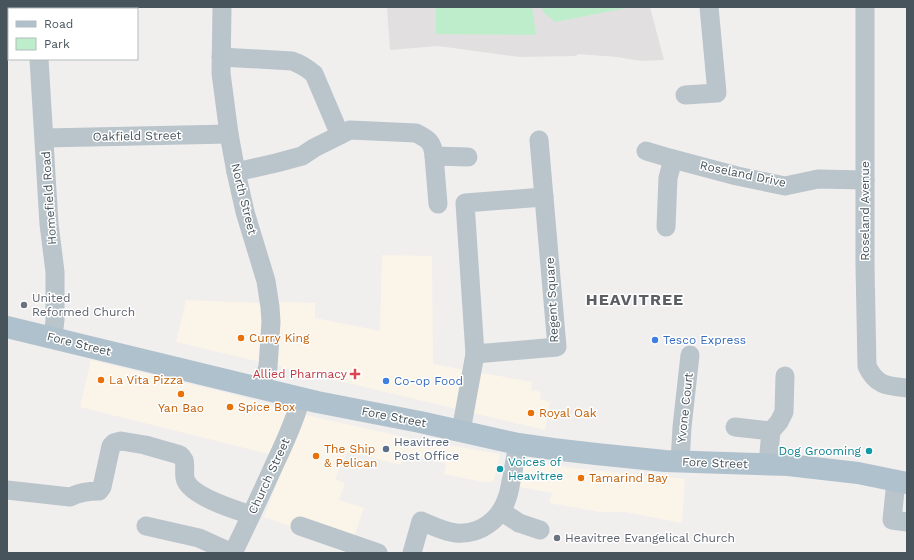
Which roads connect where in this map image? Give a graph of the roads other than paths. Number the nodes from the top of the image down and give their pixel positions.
1 (222, 7) edge
2 (709, 7) edge
3 (865, 7) edge
4 (221, 57) junction
5 (40, 60) edge
6 (685, 95) dead end
7 (229, 134) junction
8 (340, 135) junction
9 (44, 138) junction
10 (539, 140) dead end
11 (646, 151) dead end
12 (434, 156) junction
13 (468, 157) dead end
14 (673, 159) junction
15 (236, 172) junction
16 (865, 180) junction
17 (544, 197) junction
18 (438, 204) dead end
19 (666, 227) dead end
20 (7, 327) edge
21 (53, 338) junction
22 (475, 354) junction
23 (690, 354) dead end
24 (785, 376) dead end
25 (260, 387) junction
26 (907, 388) edge
27 (301, 398) junction
28 (735, 427) dead end
29 (771, 431) junction
30 (461, 432) junction
31 (518, 444) junction
32 (680, 462) junction
33 (768, 464) junction
34 (902, 482) edge
35 (7, 490) edge
36 (501, 511) junction
37 (253, 512) junction
38 (907, 522) edge
39 (146, 526) dead end
40 (300, 526) dead end
41 (540, 530) dead end
42 (233, 553) edge
43 (378, 553) edge
44 (412, 553) edge

1 - 4 street, North Street
2 - 6 street
3 - 16 street, Roseland Avenue
4 - 7 street, North Street
4 - 8 street
5 - 9 street, Homefield Road
7 - 9 street, Oakfield Street
7 - 15 street, North Street
8 - 12 street
8 - 15 street
9 - 21 street, Homefield Road
10 - 17 street, Regent Square
11 - 14 street, Roseland Drive
12 - 13 street
12 - 18 street
14 - 16 street, Roseland Drive
14 - 19 street
15 - 25 street, North Street
16 - 26 street, Roseland Avenue
17 - 22 street
17 - 22 street, Regent Square
20 - 21 main road, Fore Street
21 - 25 main road, Fore Street
22 - 30 street
23 - 32 street, Yvone Court
24 - 29 street
25 - 27 main road, Fore Street
27 - 30 main road, Fore Street
27 - 37 street, Church Street
28 - 29 street
29 - 33 street
30 - 31 main road, Fore Street
31 - 32 main road, Fore Street
31 - 36 street
32 - 33 main road, Fore Street
33 - 34 main road, Fore Street
34 - 38 street
35 - 37 street
36 - 41 street
36 - 44 street
37 - 42 street, Church Street
39 - 42 street
40 - 43 street

